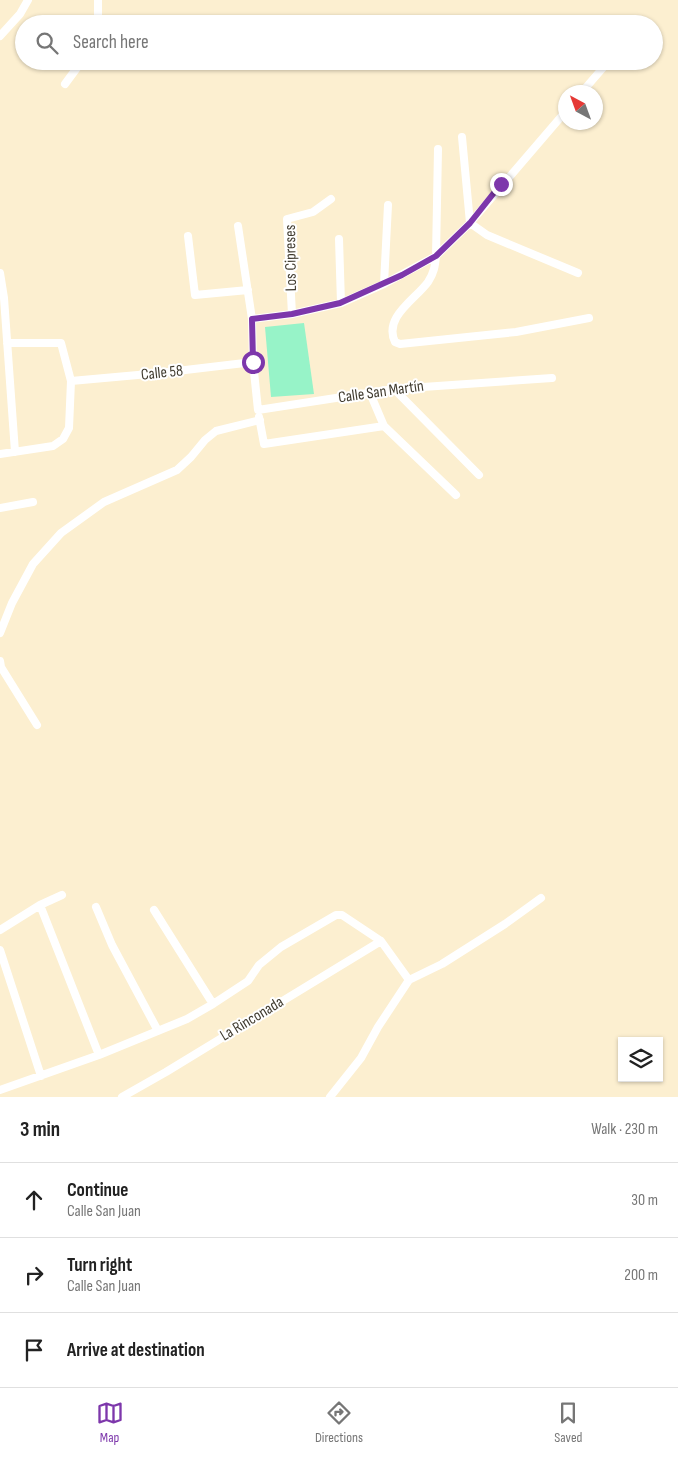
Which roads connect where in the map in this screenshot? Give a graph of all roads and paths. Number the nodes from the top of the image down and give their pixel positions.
1 (28, 0) edge
2 (98, 0) edge
3 (19, 15) edge
4 (98, 15) edge
5 (15, 20) edge
6 (0, 36) edge
7 (76, 70) edge
8 (601, 70) edge
9 (66, 84) dead end
10 (588, 85) edge
11 (558, 120) edge
12 (462, 137) dead end
13 (438, 149) dead end
14 (330, 199) dead end
15 (388, 205) dead end
16 (470, 223) junction
17 (238, 226) dead end
18 (188, 236) dead end
19 (339, 239) dead end
20 (436, 256) junction
21 (0, 273) edge
22 (578, 273) dead end
23 (384, 284) junction
24 (248, 290) junction
25 (340, 303) junction
26 (292, 314) junction
27 (589, 318) dead end
28 (252, 319) junction
29 (7, 343) junction
30 (253, 362) junction
31 (552, 378) dead end
32 (71, 381) junction
33 (394, 389) junction
34 (370, 393) junction
35 (258, 410) junction
36 (260, 420) junction
37 (384, 426) junction
38 (15, 452) junction
39 (0, 454) edge
40 (479, 475) dead end
41 (456, 496) dead end
42 (33, 502) dead end
43 (0, 508) edge
44 (0, 633) edge
45 (0, 661) edge
46 (37, 725) dead end
47 (62, 895) dead end
48 (541, 898) dead end
49 (40, 905) junction
50 (96, 907) dead end
51 (154, 910) dead end
52 (0, 930) edge
53 (381, 940) junction
54 (0, 950) edge
55 (409, 980) junction
56 (213, 1004) junction
57 (158, 1031) junction
58 (99, 1055) junction
59 (41, 1076) junction
60 (0, 1090) edge
61 (122, 1097) edge
62 (330, 1097) edge

1 - 3 street
2 - 4 street
5 - 6 street
7 - 9 street
8 - 10 street
11 - 16 street
12 - 16 street
13 - 20 street
14 - 26 street, Los Cipreses
15 - 23 street
16 - 20 street
16 - 22 street
17 - 24 street
18 - 24 street
19 - 25 street
20 - 23 street
20 - 27 street
21 - 29 street
23 - 25 street
24 - 28 street
25 - 26 street
26 - 28 street
28 - 30 street
29 - 32 street
29 - 38 street
30 - 32 street, Calle 58
30 - 35 street
31 - 33 street, Calle San Martín
32 - 38 street
33 - 34 street, Calle San Martín
33 - 40 street
34 - 35 street, Calle San Martín
34 - 37 street
35 - 36 street
36 - 37 street
36 - 44 street
37 - 41 street
38 - 39 street
42 - 43 street
45 - 46 street
47 - 49 street
48 - 55 street
49 - 52 street
49 - 58 street
50 - 57 street
51 - 56 street
53 - 55 street
53 - 56 street
53 - 61 street, La Rinconada
54 - 59 street
55 - 62 street
56 - 57 street
57 - 58 street
58 - 59 street
59 - 60 street

